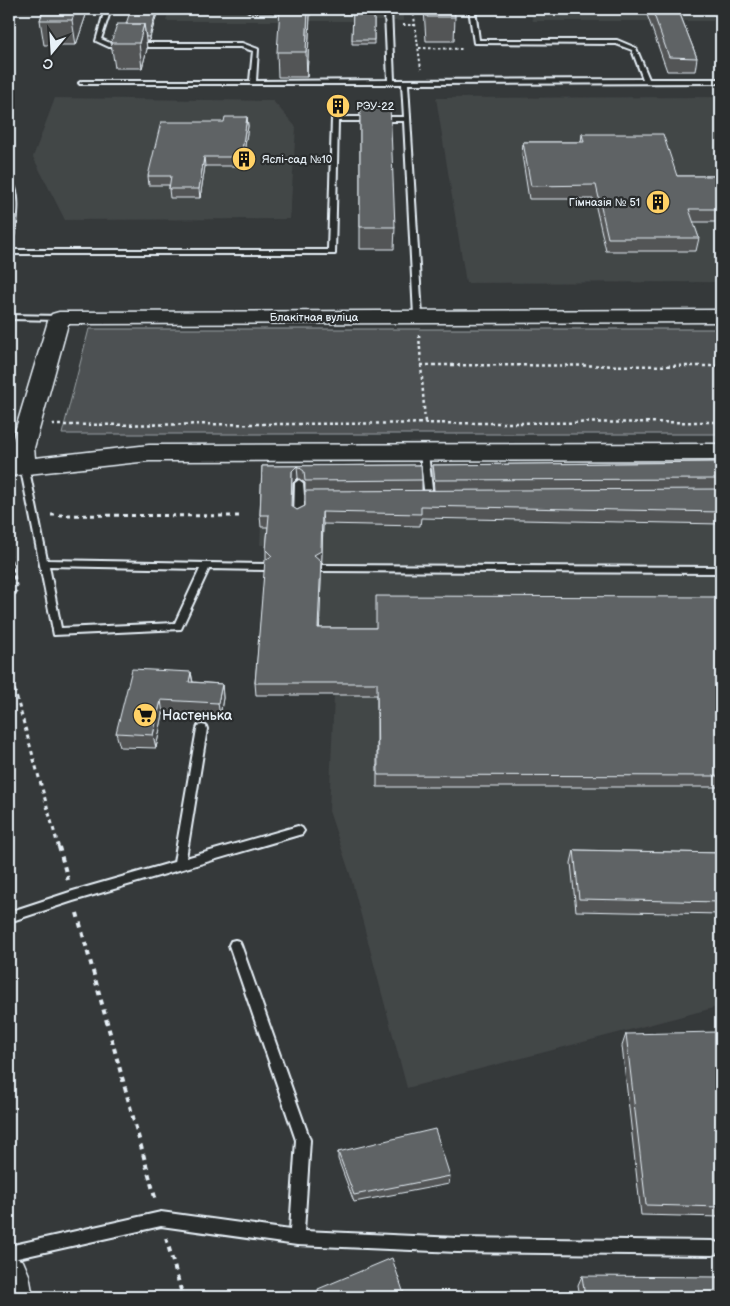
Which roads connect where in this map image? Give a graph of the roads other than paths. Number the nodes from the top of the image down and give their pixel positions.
1 (108, 9) edge
2 (249, 9) edge
3 (472, 9) edge
4 (388, 10) edge
5 (646, 81) junction
6 (721, 81) edge
7 (253, 82) junction
8 (391, 82) junction
9 (405, 82) junction
10 (82, 83) dead end
11 (406, 119) junction
12 (9, 182) edge
13 (9, 237) edge
14 (9, 252) edge
15 (418, 316) junction
16 (721, 316) edge
17 (9, 317) edge
18 (59, 318) junction
19 (424, 452) junction
20 (721, 452) edge
21 (16, 466) edge
22 (299, 483) edge
23 (300, 498) junction
24 (330, 498) edge
25 (419, 498) edge
26 (299, 518) edge
27 (43, 563) junction
28 (206, 566) junction
29 (266, 567) edge
30 (321, 568) edge
31 (721, 570) edge
32 (202, 729) dead end
33 (298, 831) dead end
34 (179, 865) junction
35 (9, 918) edge
36 (235, 945) dead end
37 (297, 1238) junction
38 (713, 1248) dead end
39 (9, 1253) edge
40 (9, 1276) edge
41 (13, 1297) edge

1 - 7 lane
2 - 4 lane
3 - 5 lane
4 - 8 lane
5 - 6 lane
5 - 9 lane
7 - 8 lane
7 - 10 lane
8 - 9 lane
9 - 11 lane
11 - 14 lane
11 - 15 lane
12 - 13 lane
15 - 16 street, Блакітная вуліца
15 - 18 street, Блакітная вуліца
17 - 18 lane
18 - 21 street
19 - 20 street
19 - 21 street
19 - 25 lane
21 - 27 lane
22 - 23 lane
23 - 24 lane
23 - 26 lane
27 - 28 lane
27 - 28 lane
28 - 29 lane
30 - 31 lane
32 - 34 lane
33 - 34 lane
34 - 35 lane
36 - 37 lane
37 - 38 lane
37 - 39 lane
40 - 41 street

